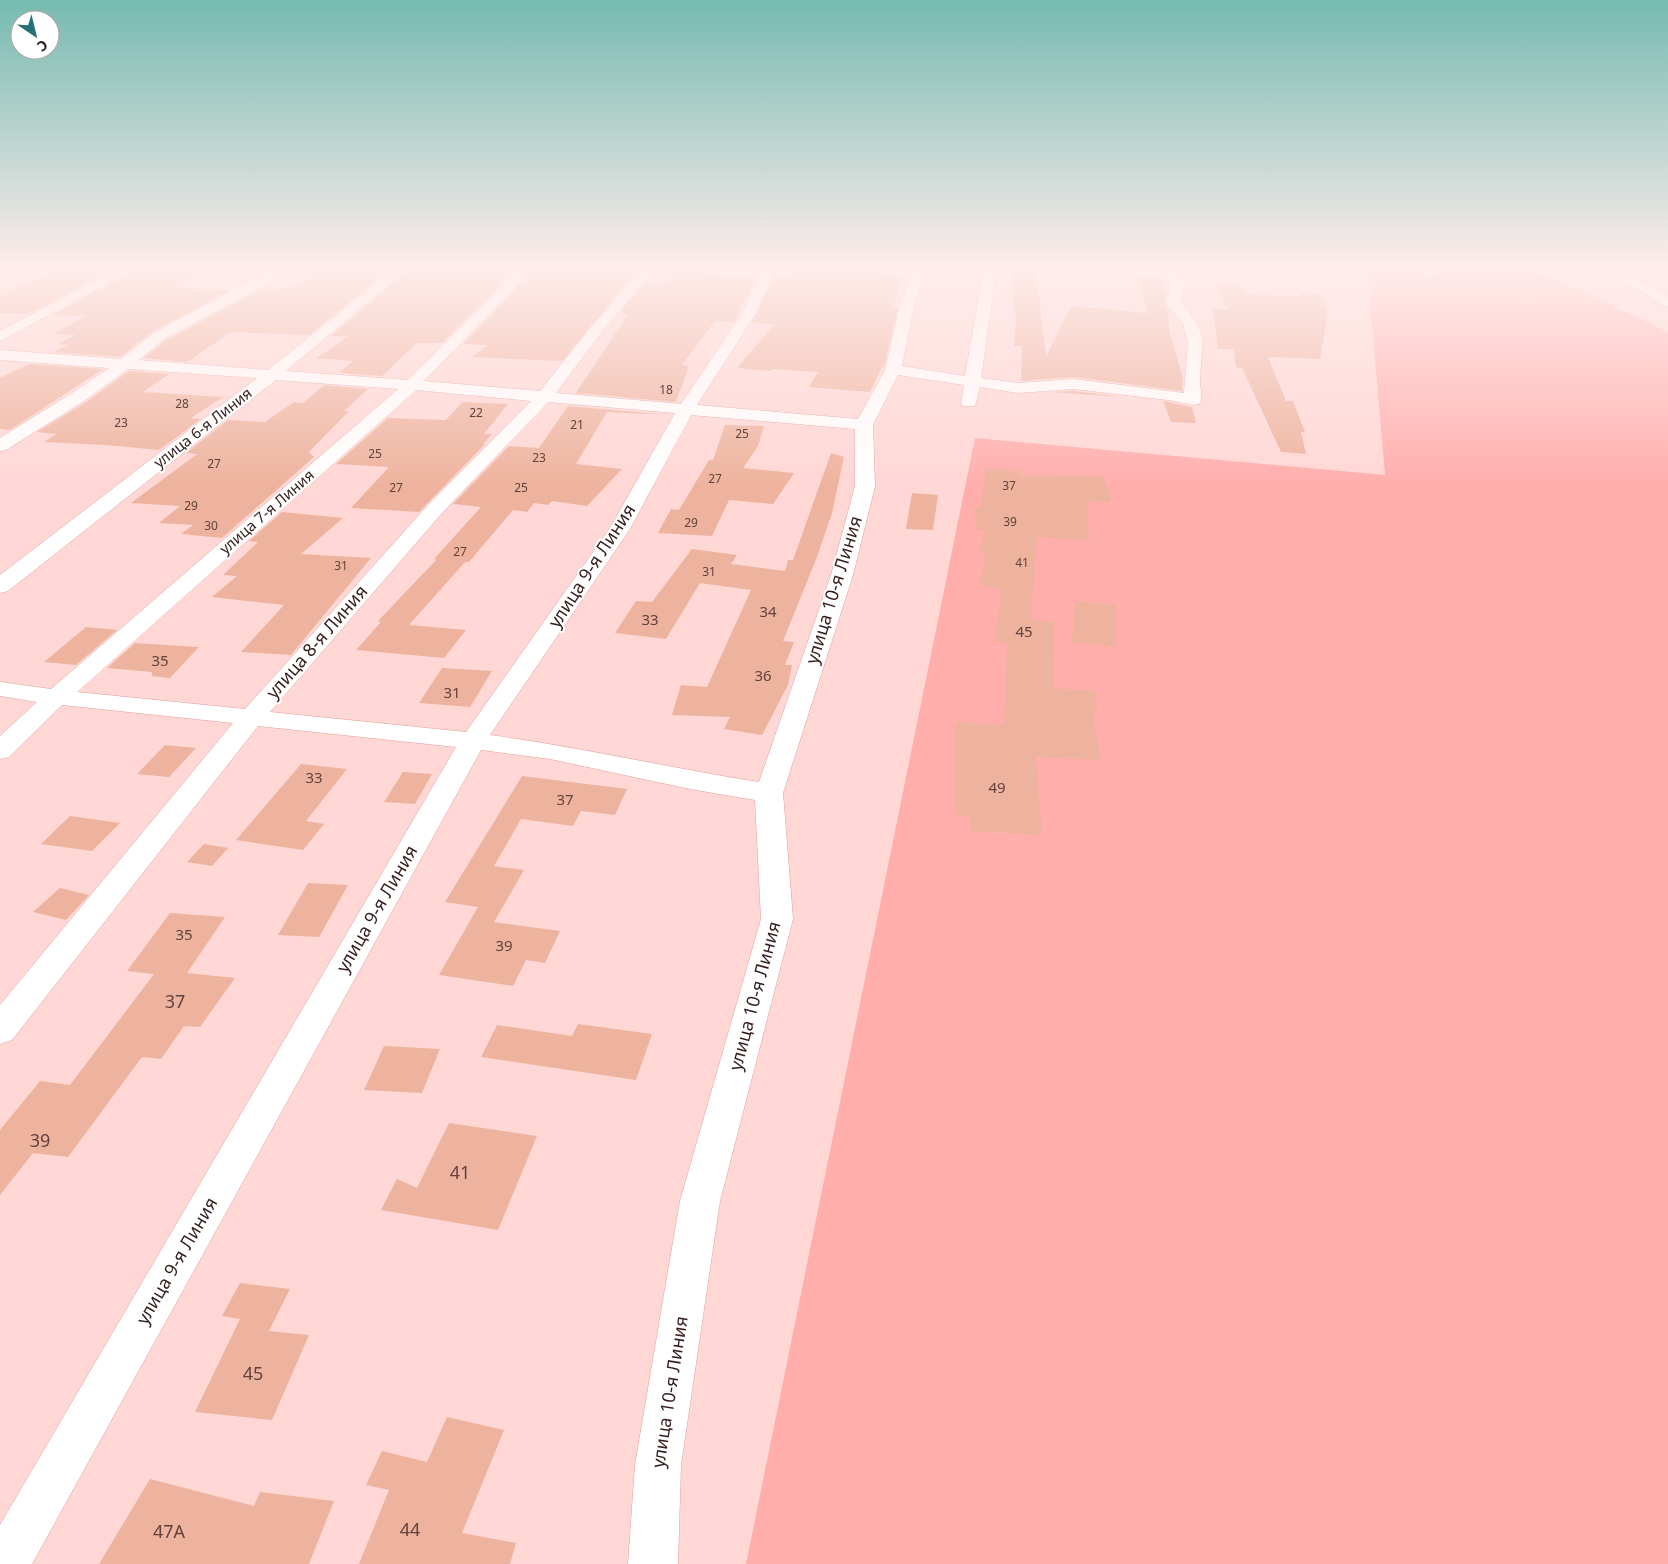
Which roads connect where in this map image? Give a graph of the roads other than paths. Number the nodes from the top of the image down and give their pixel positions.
1 (154, 340) edge
2 (314, 340) edge
3 (455, 340) edge
4 (588, 340) edge
5 (731, 340) edge
6 (899, 340) edge
7 (979, 340) edge
8 (1195, 340) edge
9 (0, 355) edge
10 (126, 364) junction
11 (893, 370) junction
12 (272, 374) junction
13 (972, 380) junction
14 (412, 385) junction
15 (543, 398) junction
16 (969, 402) dead end
17 (685, 410) junction
18 (864, 425) junction
19 (0, 446) edge
20 (0, 586) edge
21 (0, 689) edge
22 (56, 697) junction
23 (251, 718) junction
24 (473, 741) junction
25 (0, 751) edge
26 (769, 793) junction
27 (0, 1030) edge
28 (5, 1564) edge
29 (653, 1564) edge

1 - 10 street
2 - 12 street, улица 6-я Линия
3 - 14 street, улица 7-я Линия
4 - 15 street, улица 8-я Линия
5 - 17 street, улица 9-я Линия
6 - 11 street, улица 10-я Линия
7 - 13 street
8 - 13 street
9 - 10 street
10 - 12 street
10 - 19 street
11 - 13 street
11 - 18 street, улица 10-я Линия
12 - 14 street
12 - 20 street, улица 6-я Линия
13 - 16 street
14 - 15 street
14 - 22 street, улица 7-я Линия
15 - 17 street
15 - 23 street, улица 8-я Линия
17 - 18 street
17 - 24 street, улица 9-я Линия
18 - 26 street, улица 10-я Линия
21 - 22 street
22 - 23 street
22 - 25 street, улица 7-я Линия
23 - 24 street
23 - 27 street, улица 8-я Линия
24 - 26 street
24 - 28 street, улица 9-я Линия
26 - 29 street, улица 10-я Линия

